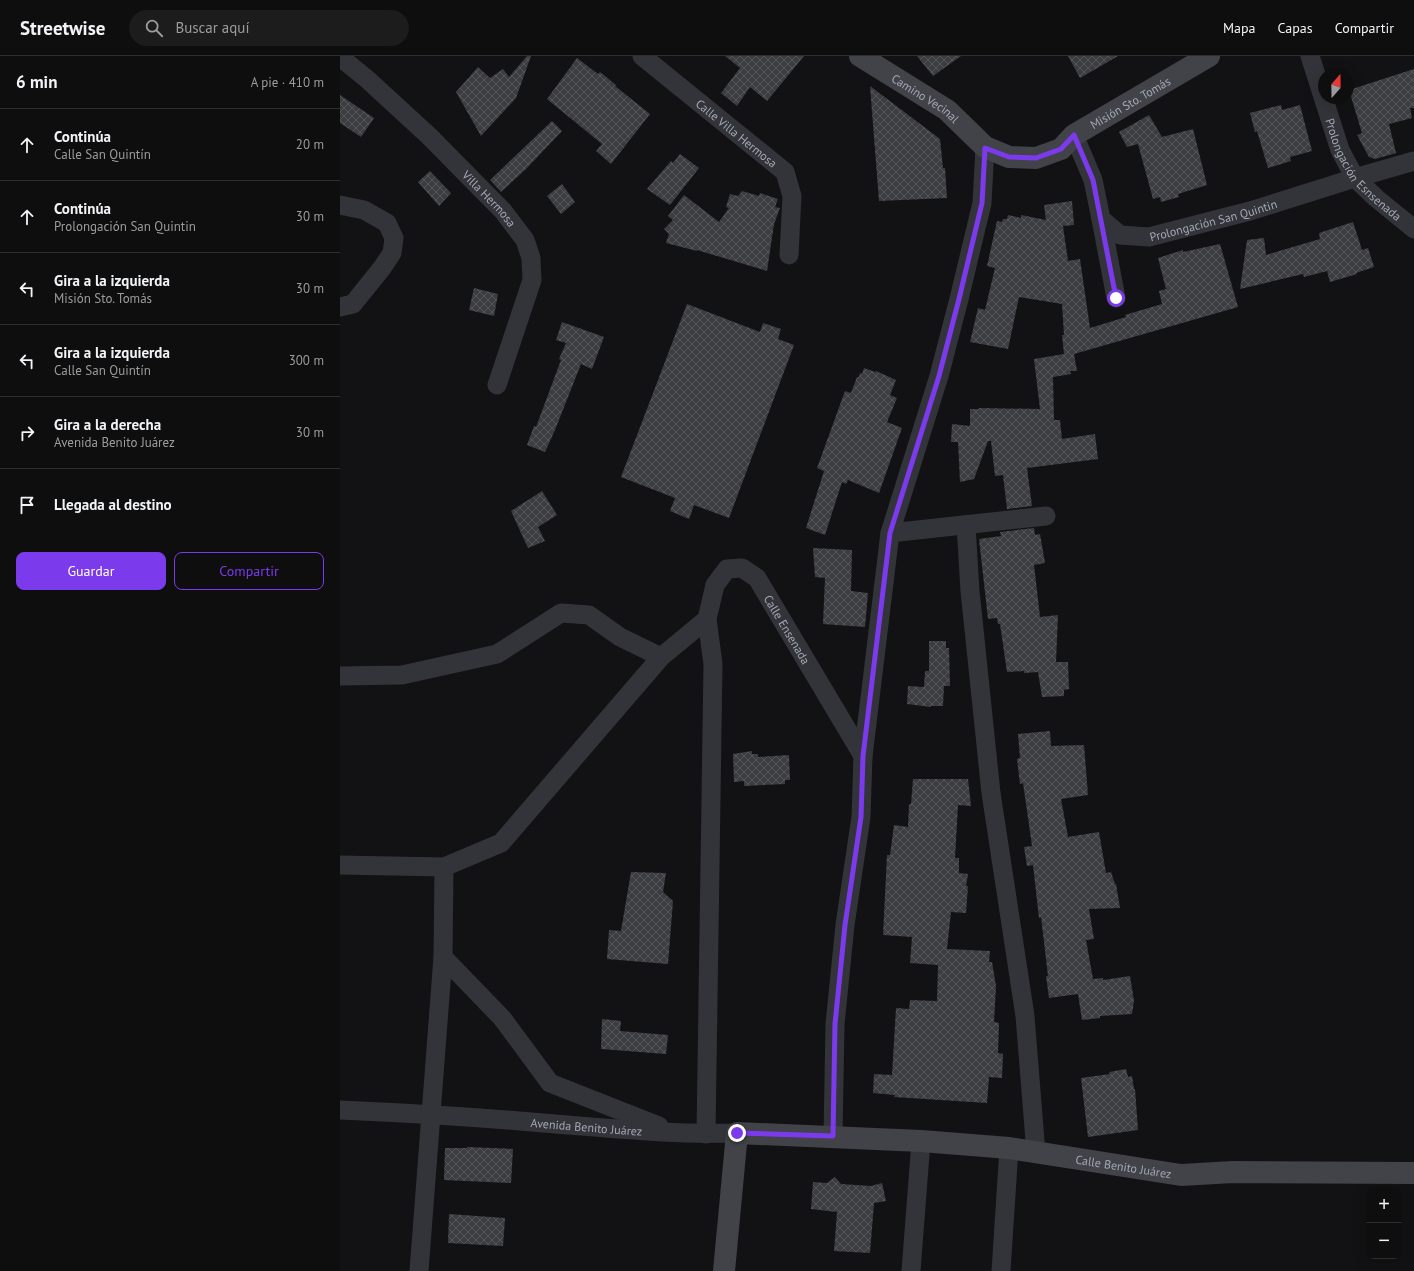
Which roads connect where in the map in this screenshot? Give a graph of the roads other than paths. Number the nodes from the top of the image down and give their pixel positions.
1 (642, 56) edge
2 (860, 56) edge
3 (1208, 56) edge
4 (1310, 56) edge
5 (340, 57) edge
6 (1074, 135) junction
7 (985, 148) junction
8 (1414, 161) edge
9 (1355, 178) junction
10 (340, 205) edge
11 (1101, 219) junction
12 (1414, 229) edge
13 (789, 255) dead end
14 (1116, 298) dead end
15 (340, 307) edge
16 (497, 385) dead end
17 (1046, 516) dead end
18 (966, 525) junction
19 (890, 533) junction
20 (707, 619) junction
21 (661, 657) junction
22 (340, 676) edge
23 (863, 756) junction
24 (340, 865) edge
25 (444, 867) junction
26 (443, 957) junction
27 (340, 1110) edge
28 (430, 1114) junction
29 (676, 1132) junction
30 (737, 1133) junction
31 (706, 1134) junction
32 (833, 1136) junction
33 (922, 1141) junction
34 (1009, 1148) junction
35 (1036, 1153) junction
36 (1414, 1173) edge
37 (419, 1271) edge
38 (724, 1271) edge
39 (911, 1271) edge
40 (1001, 1271) edge

1 - 13 street, Calle Villa Hermosa
2 - 7 street, Camino Vecinal
3 - 6 street, Misión Sto. Tomás
4 - 9 street, Prolongación Esnsenada
5 - 16 street, Villa Hermosa
6 - 7 street, Misión Sto. Tomás
6 - 11 street
7 - 19 street
8 - 9 street, Prolongación San Quintin
9 - 11 street, Prolongación San Quintin
9 - 12 street, Prolongación Esnsenada
10 - 15 street
11 - 14 street
17 - 18 street
18 - 19 street
18 - 35 street
19 - 23 street
20 - 21 street
20 - 23 street, Calle Ensenada
20 - 31 street
21 - 22 street
21 - 25 street
23 - 32 street
24 - 25 street
25 - 26 street
26 - 28 street
26 - 29 street
27 - 28 street, Avenida Benito Juárez
28 - 29 street, Avenida Benito Juárez
28 - 37 street
29 - 31 street, Avenida Benito Juárez
30 - 31 street, Avenida Benito Juárez
30 - 32 street, Avenida Benito Juárez
30 - 38 street
32 - 33 street, Calle Benito Juárez
33 - 34 street, Calle Benito Juárez
33 - 39 street
34 - 35 street, Calle Benito Juárez
34 - 40 street
35 - 36 street, Calle Benito Juárez

